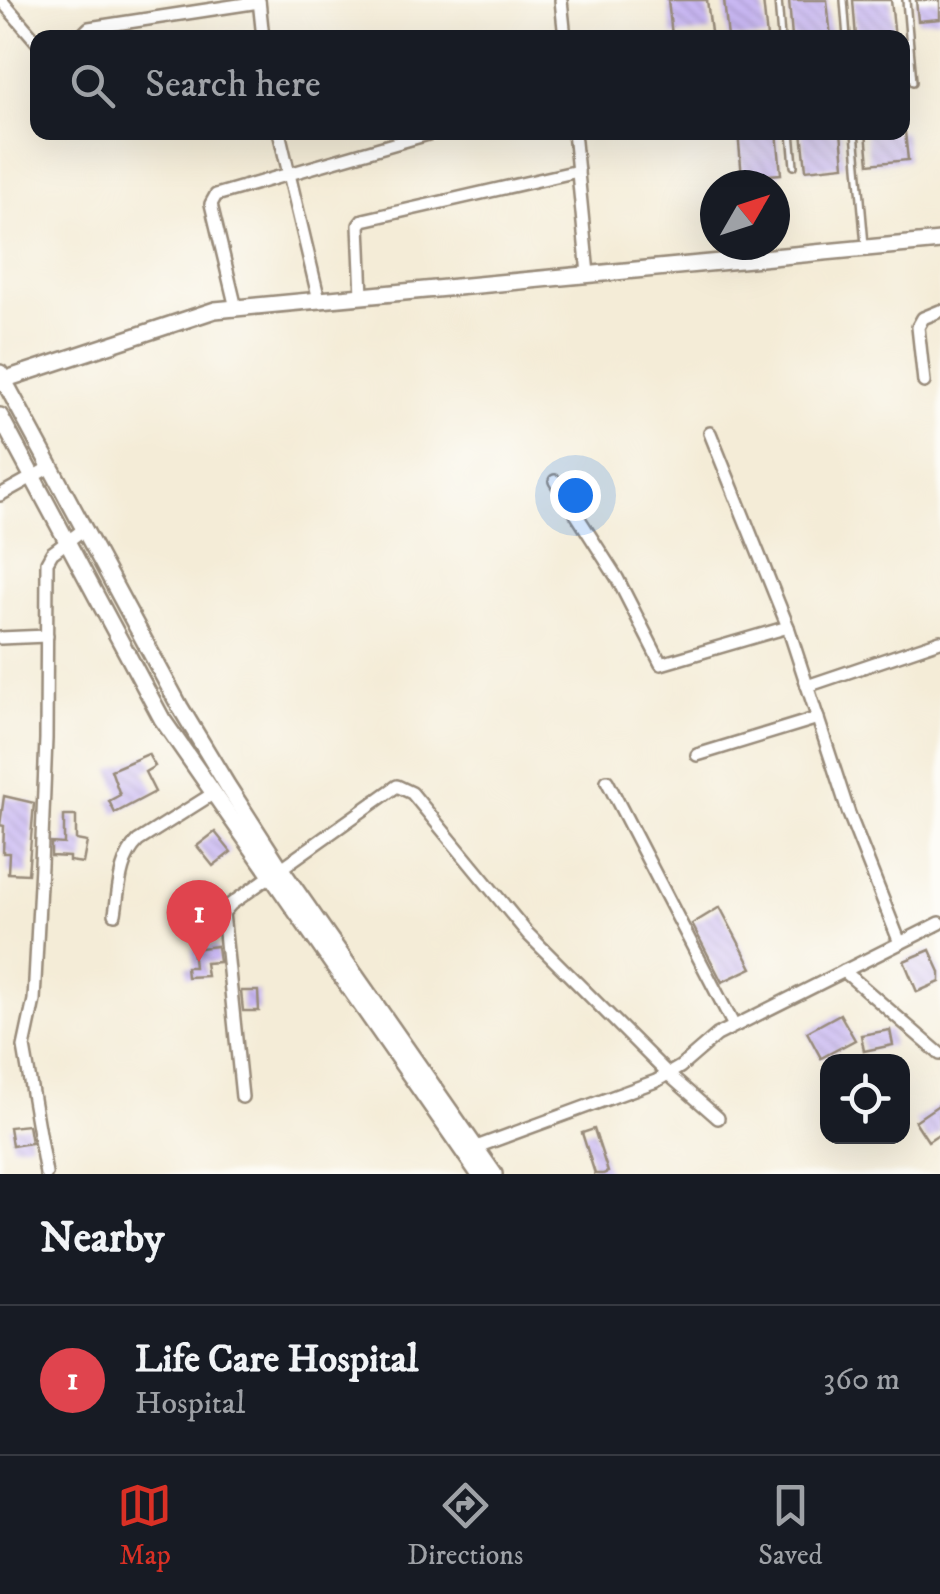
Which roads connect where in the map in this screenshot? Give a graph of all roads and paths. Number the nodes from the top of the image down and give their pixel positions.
1 (1, 0) edge
2 (562, 0) edge
3 (778, 0) edge
4 (844, 0) edge
5 (906, 0) edge
6 (260, 1) edge
7 (87, 30) edge
8 (262, 30) edge
9 (564, 30) edge
10 (780, 30) edge
11 (846, 30) edge
12 (908, 30) edge
13 (30, 34) edge
14 (910, 55) edge
15 (912, 82) dead end
16 (280, 140) edge
17 (408, 140) edge
18 (575, 140) edge
19 (791, 140) edge
20 (856, 140) edge
21 (794, 166) dead end
22 (578, 170) junction
23 (287, 176) junction
24 (940, 241) edge
25 (865, 248) junction
26 (588, 274) junction
27 (362, 296) junction
28 (319, 300) junction
29 (236, 308) junction
30 (940, 311) edge
31 (1, 378) edge
32 (924, 382) dead end
33 (0, 416) edge
34 (710, 433) dead end
35 (50, 467) junction
36 (32, 477) junction
37 (555, 481) dead end
38 (0, 495) edge
39 (84, 529) junction
40 (67, 542) junction
41 (788, 628) junction
42 (46, 636) junction
43 (0, 638) edge
44 (940, 640) edge
45 (807, 686) junction
46 (818, 718) junction
47 (698, 755) dead end
48 (607, 782) dead end
49 (214, 793) junction
50 (276, 872) junction
51 (115, 914) dead end
52 (940, 923) edge
53 (900, 943) junction
54 (844, 971) junction
55 (734, 1026) junction
56 (940, 1054) edge
57 (669, 1075) junction
58 (242, 1096) dead end
59 (718, 1118) dead end
60 (469, 1150) junction
61 (46, 1174) edge
62 (479, 1174) edge
63 (494, 1174) edge

1 - 13 street
2 - 9 street
3 - 10 lane
4 - 11 lane
5 - 12 lane
6 - 7 street
6 - 8 street
14 - 15 lane
16 - 23 street
17 - 23 street
18 - 22 street
19 - 21 lane
20 - 25 lane
22 - 26 street
22 - 27 street
23 - 28 street
23 - 29 street
24 - 25 street
25 - 26 street
26 - 27 street
27 - 28 street
28 - 29 street
29 - 31 street
30 - 32 street
31 - 35 street
33 - 36 street
34 - 41 street
35 - 36 street
35 - 39 street
36 - 38 street
36 - 40 street
37 - 41 street
39 - 40 street
39 - 50 street
40 - 42 street
40 - 49 street
41 - 45 street
42 - 43 street
42 - 61 street
44 - 45 street
45 - 46 street
46 - 47 street
46 - 53 street
48 - 55 street
49 - 50 street
49 - 51 street
50 - 57 street
50 - 58 street
50 - 60 street
52 - 53 street
53 - 54 street
54 - 55 street
54 - 56 street
55 - 57 street
57 - 59 street
57 - 60 street
60 - 62 street
60 - 63 street

